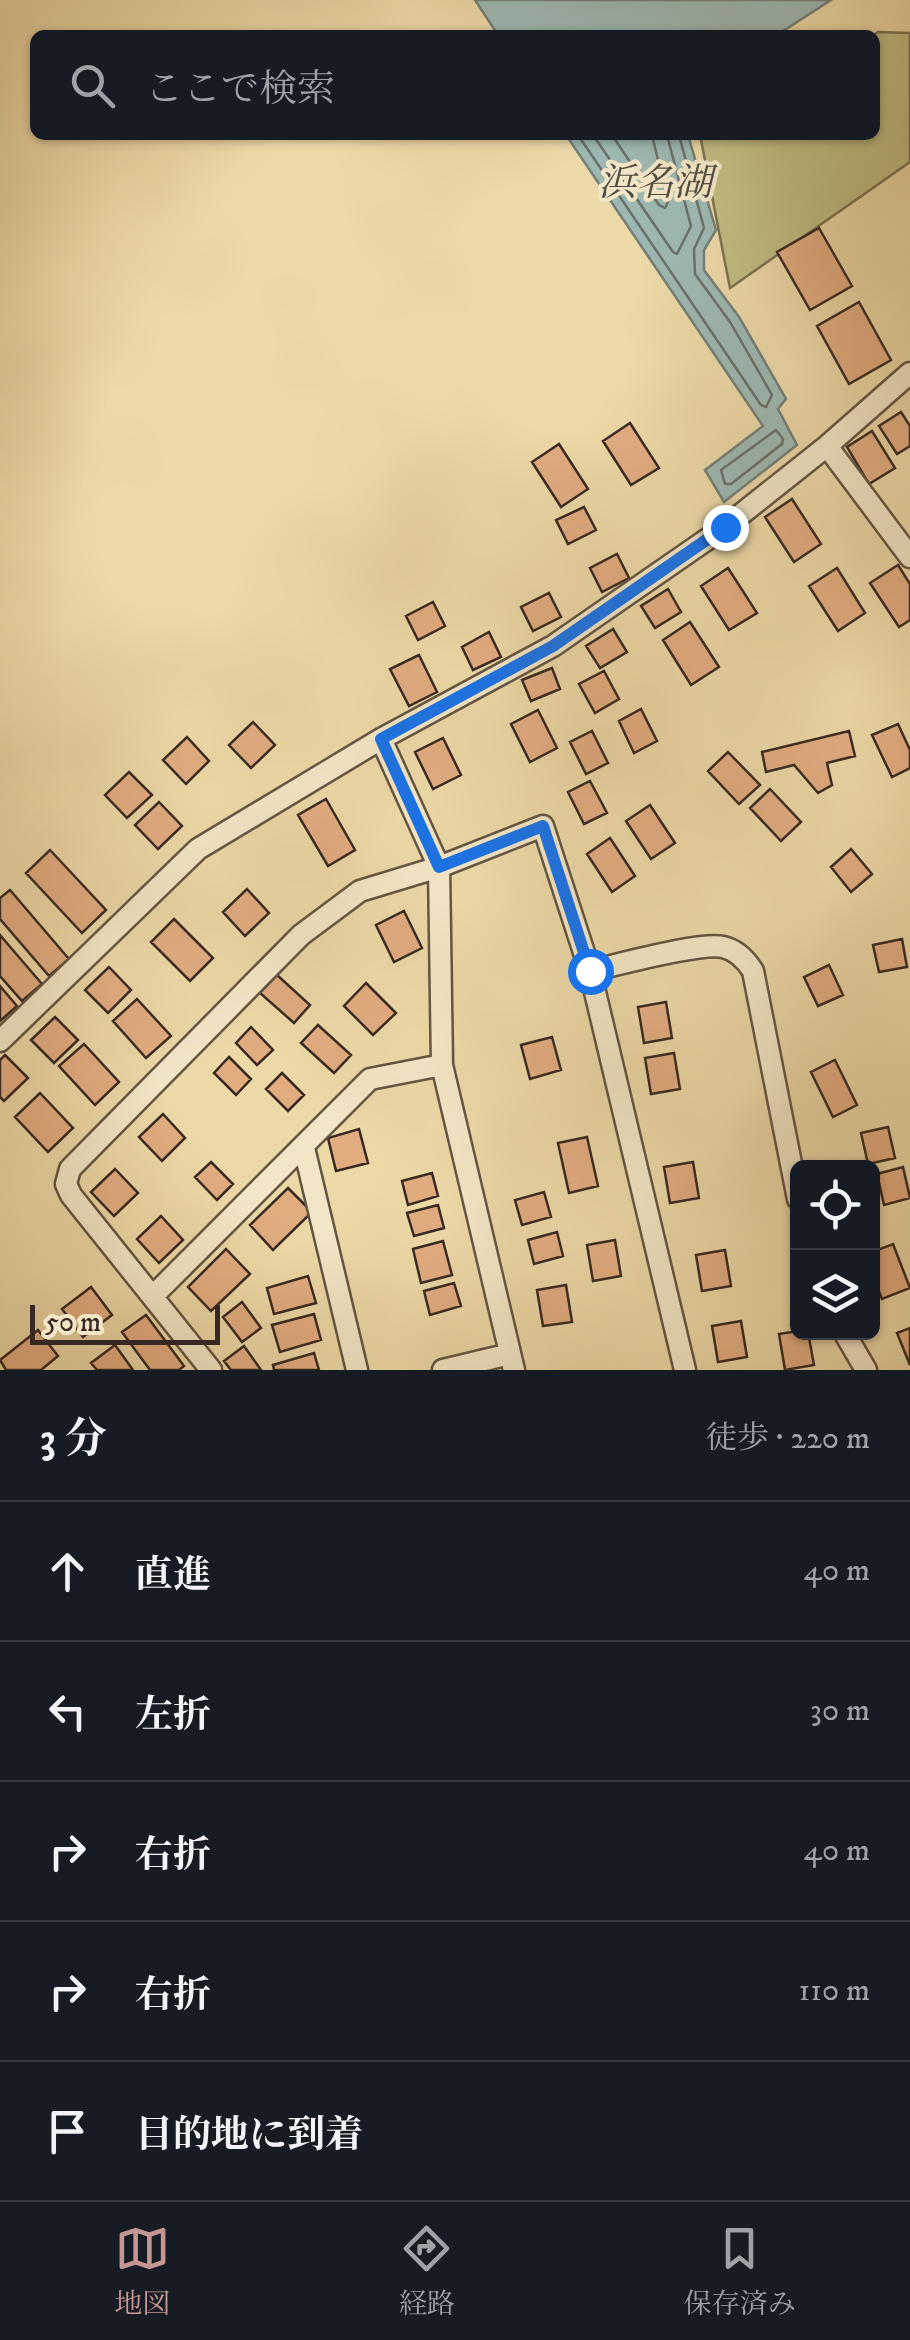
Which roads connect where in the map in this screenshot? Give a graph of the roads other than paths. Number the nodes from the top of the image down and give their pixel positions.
1 (910, 373) edge
2 (827, 446) junction
3 (910, 557) edge
4 (381, 739) junction
5 (439, 867) junction
6 (590, 971) junction
7 (0, 1041) edge
8 (442, 1065) junction
9 (304, 1148) junction
10 (790, 1160) edge
11 (152, 1296) junction
12 (849, 1340) edge
13 (512, 1362) edge
14 (210, 1370) edge
15 (357, 1370) edge
16 (443, 1370) edge
17 (685, 1370) edge
18 (866, 1370) edge

1 - 2 street
2 - 3 street
2 - 4 street
4 - 5 street
4 - 7 street
5 - 6 street
5 - 8 street
5 - 11 street
6 - 10 street
6 - 17 street
8 - 9 street
8 - 13 street
9 - 11 street
9 - 15 street
11 - 14 street
12 - 18 street
13 - 16 street

